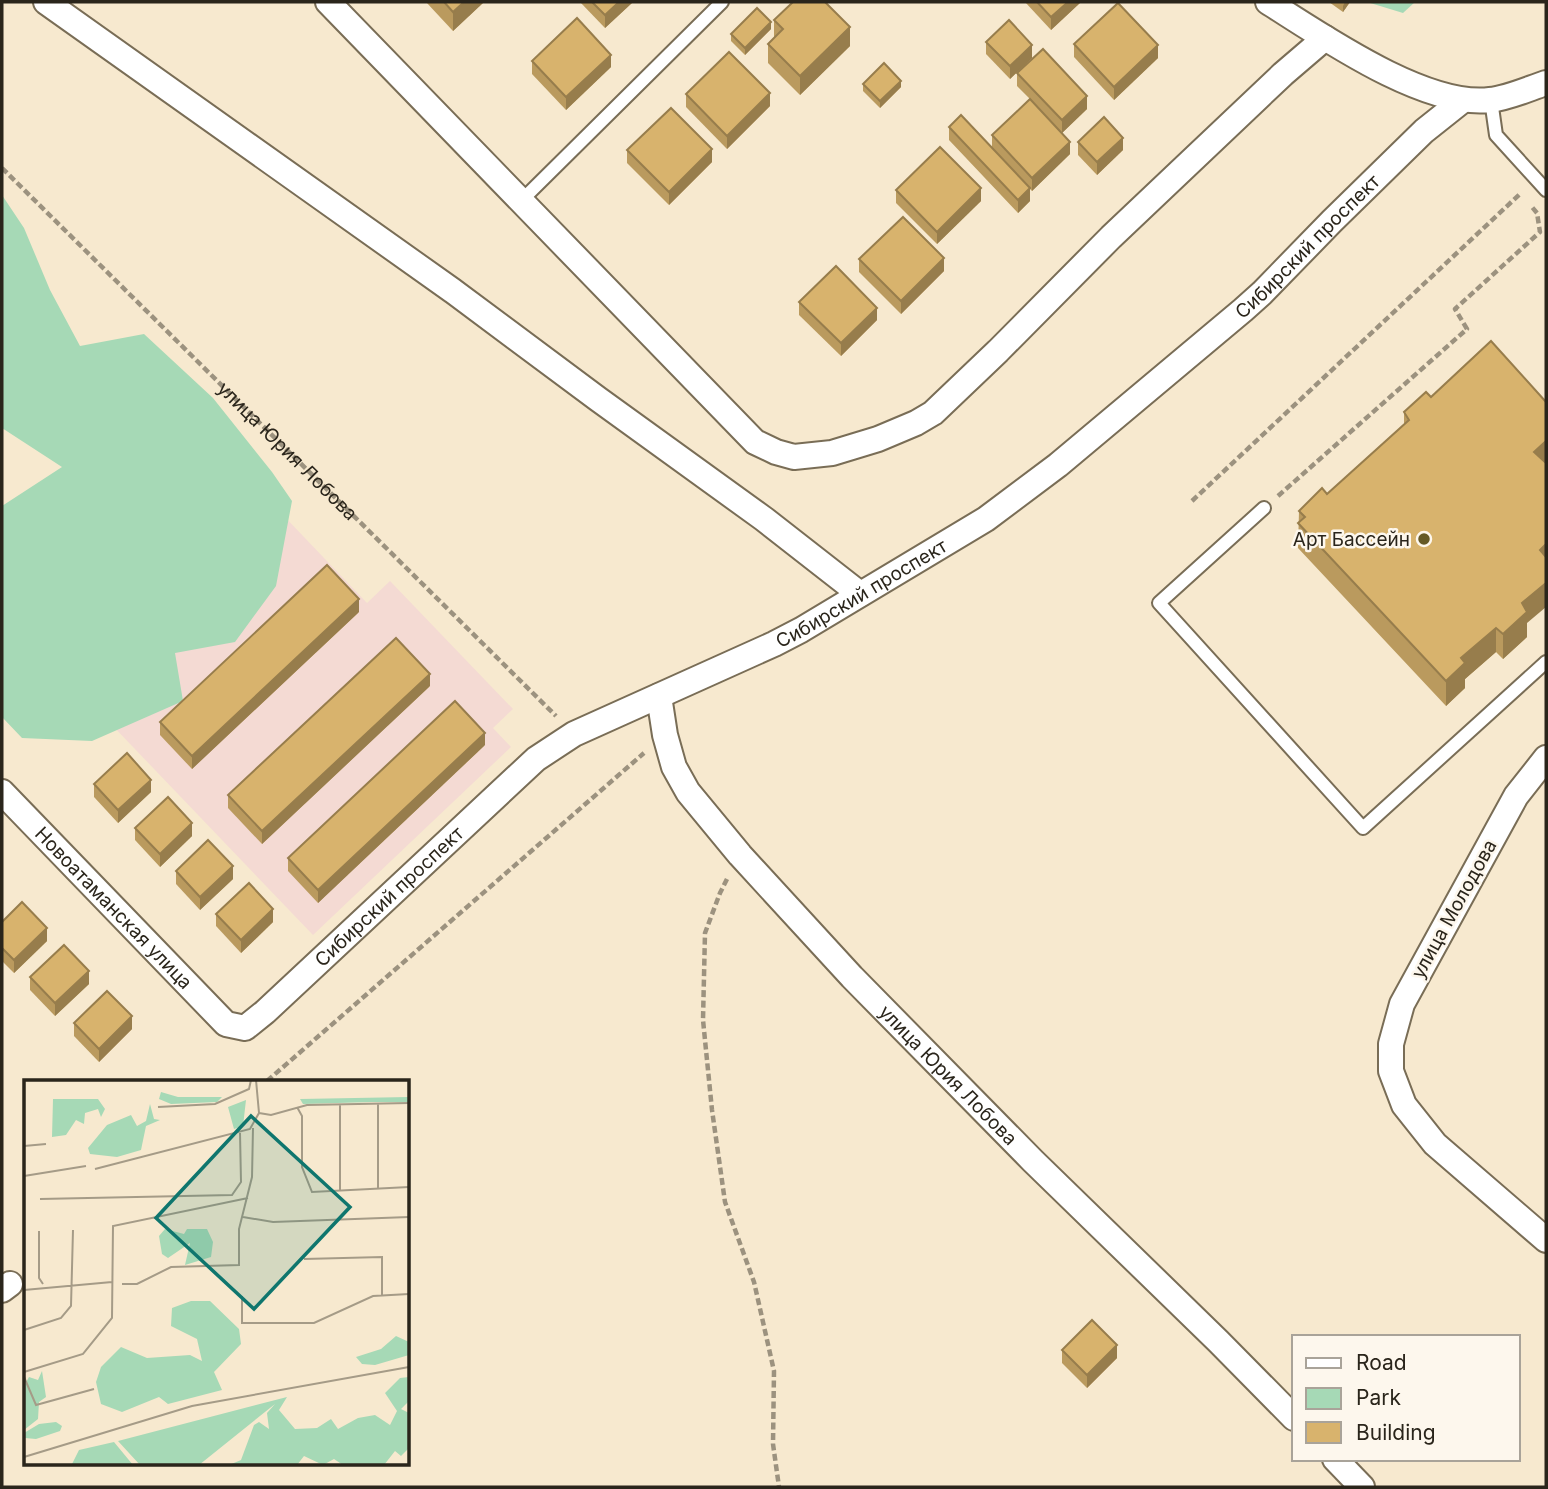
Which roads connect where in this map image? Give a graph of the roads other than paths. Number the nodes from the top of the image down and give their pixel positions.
1 (46, 2) edge
2 (328, 2) edge
3 (722, 2) edge
4 (1268, 2) edge
5 (1325, 38) junction
6 (1546, 83) edge
7 (1463, 100) junction
8 (1491, 100) junction
9 (1546, 190) edge
10 (521, 201) junction
11 (1264, 508) road end
12 (860, 594) junction
13 (1546, 662) edge
14 (659, 696) junction
15 (1546, 758) edge
16 (2, 792) edge
17 (226, 1024) joint
18 (1546, 1240) edge
19 (1292, 1416) edge
20 (1337, 1461) edge
21 (1362, 1487) edge

1 - 12 street
2 - 10 street
3 - 10 lane
4 - 5 street
5 - 7 street
5 - 10 street
6 - 8 street
7 - 8 street
7 - 12 street, Сибирский проспект
8 - 9 lane
11 - 13 lane
12 - 14 street, Сибирский проспект
14 - 17 street, Сибирский проспект
14 - 19 street, улица Юрия Лобова
15 - 18 street, улица Молодова
16 - 17 street, Новоатаманская улица
20 - 21 street

